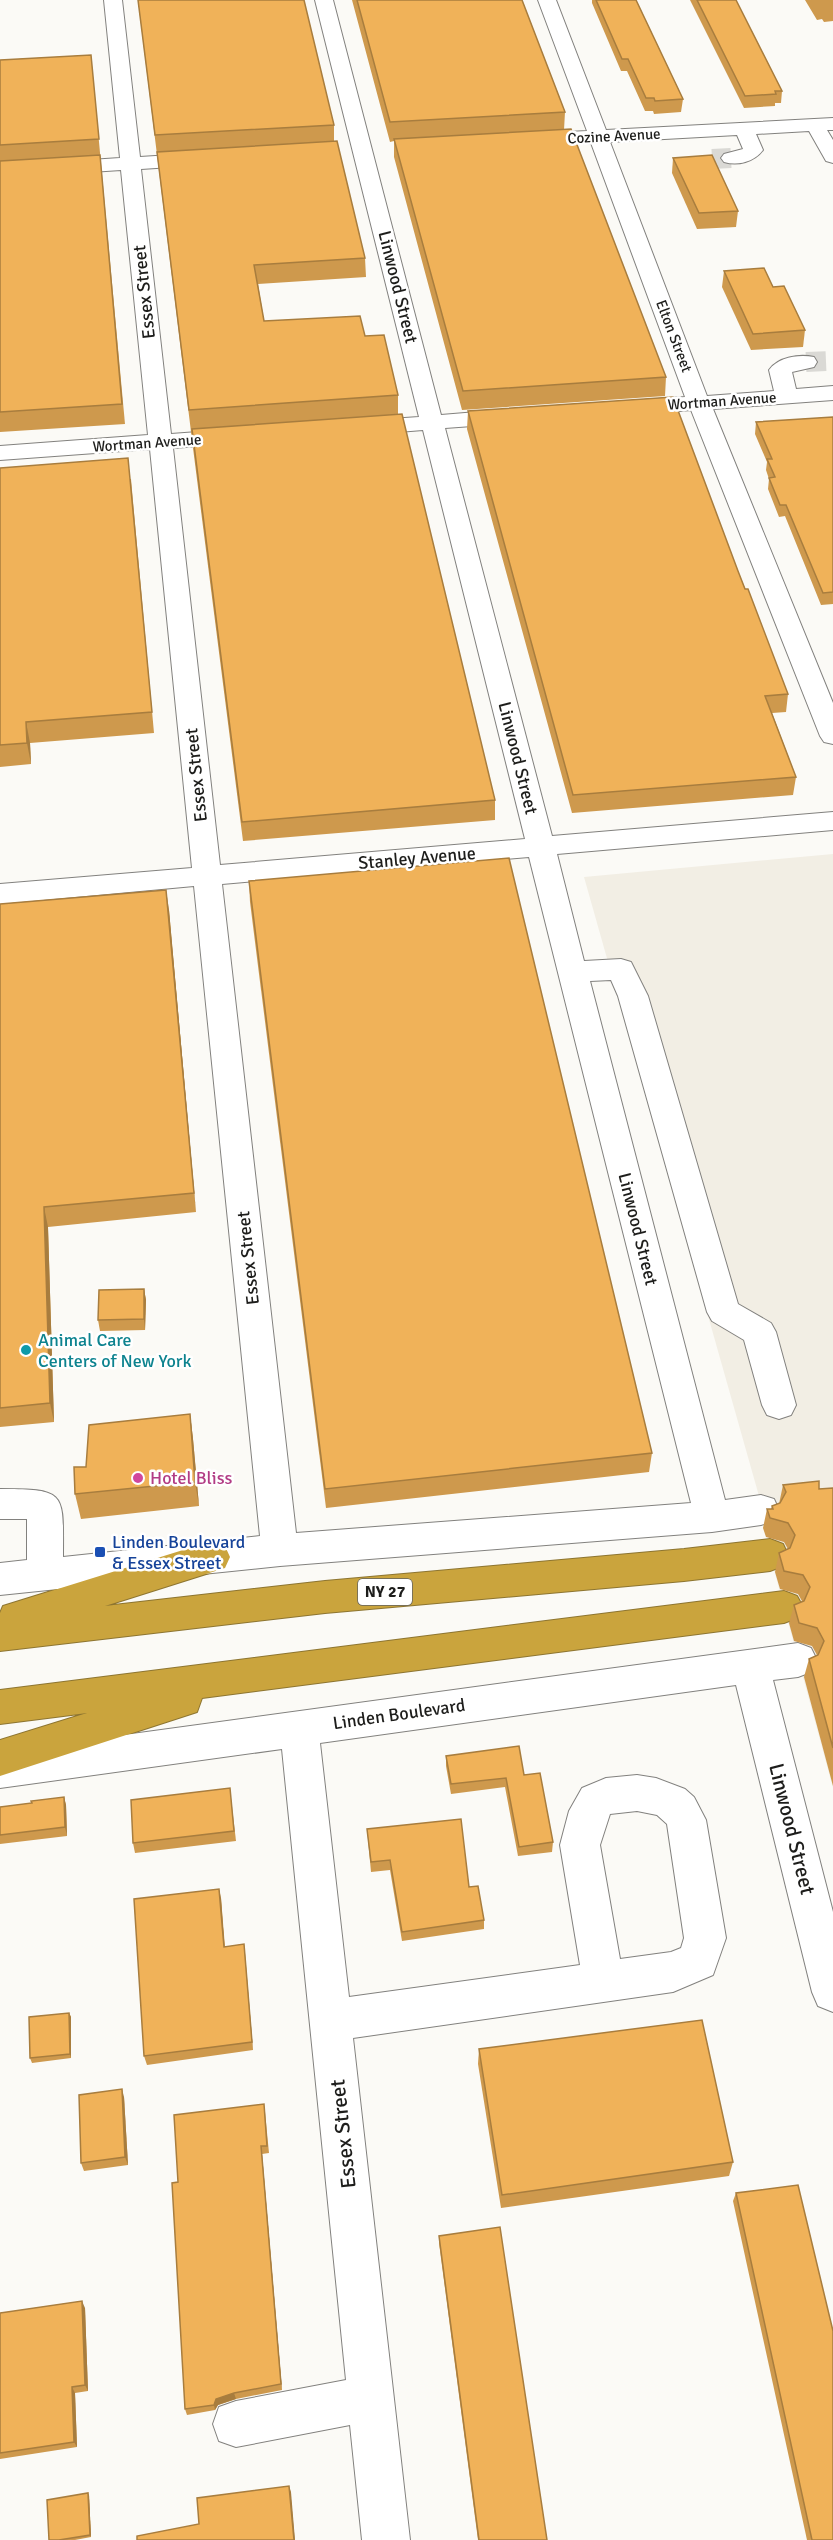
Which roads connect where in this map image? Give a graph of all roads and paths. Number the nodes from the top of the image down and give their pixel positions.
1 (112, 0) edge
2 (324, 0) edge
3 (547, 0) edge
4 (824, 124) edge
5 (744, 129) junction
6 (672, 133) junction
7 (599, 136) junction
8 (514, 141) edge
9 (387, 148) edge
10 (353, 150) junction
11 (682, 154) dead end
12 (833, 157) edge
13 (224, 158) edge
14 (731, 158) tunnel mouth
15 (130, 164) junction
16 (0, 172) edge
17 (806, 362) tunnel mouth
18 (833, 393) edge
19 (787, 396) junction
20 (699, 403) junction
21 (614, 409) edge
22 (532, 415) edge
23 (433, 423) junction
24 (335, 429) edge
25 (255, 435) edge
26 (160, 442) junction
27 (0, 453) edge
28 (833, 736) edge
29 (833, 821) edge
30 (540, 847) junction
31 (207, 876) junction
32 (0, 894) edge
33 (573, 972) junction
34 (780, 1404) dead end
35 (0, 1504) edge
36 (761, 1510) dead end
37 (712, 1516) junction
38 (280, 1550) junction
39 (770, 1555) dead end
40 (212, 1557) junction
41 (45, 1574) junction
42 (0, 1579) edge
43 (784, 1607) dead end
44 (0, 1623) edge
45 (0, 1635) edge
46 (798, 1660) dead end
47 (750, 1666) junction
48 (260, 1675) junction
49 (0, 1707) edge
50 (299, 1728) junction
51 (0, 1758) edge
52 (0, 1770) edge
53 (603, 1983) junction
54 (833, 1992) edge
55 (330, 2020) junction
56 (371, 2398) junction
57 (236, 2424) dead end
58 (386, 2540) edge

1 - 15 street, Essex Street
2 - 10 street, Linwood Street
3 - 7 street, Elton Street
4 - 5 street, Cozine Avenue
4 - 12 street
5 - 6 street, Cozine Avenue
5 - 14 street
6 - 7 street, Cozine Avenue
6 - 11 street
7 - 8 street, Cozine Avenue
7 - 20 street, Elton Street
9 - 10 street
10 - 23 street, Linwood Street
13 - 15 street
15 - 16 street
15 - 26 street, Essex Street
17 - 19 street
18 - 19 street, Wortman Avenue
19 - 20 street, Wortman Avenue
20 - 21 street, Wortman Avenue
20 - 28 street, Elton Street
22 - 23 street
23 - 24 street
23 - 30 street, Linwood Street
25 - 26 street, Wortman Avenue
26 - 27 street, Wortman Avenue
26 - 31 street, Essex Street
29 - 30 street, Stanley Avenue
30 - 31 street, Stanley Avenue
30 - 33 street, Linwood Street
31 - 32 street, Stanley Avenue
31 - 38 street, Essex Street
33 - 34 street
33 - 37 street, Linwood Street
35 - 41 street
36 - 37 street
37 - 38 street
38 - 40 street
39 - 45 highway, NY 27
40 - 41 street
40 - 44 highway
41 - 42 street
43 - 48 highway
46 - 47 street, Linden Boulevard
47 - 50 street, Linden Boulevard
47 - 54 street, Linwood Street
48 - 49 highway
48 - 51 highway
50 - 52 street, Linden Boulevard
50 - 55 street, Essex Street
53 - 53 street
53 - 55 street
55 - 56 street, Essex Street
56 - 57 street
56 - 58 street, Essex Street

